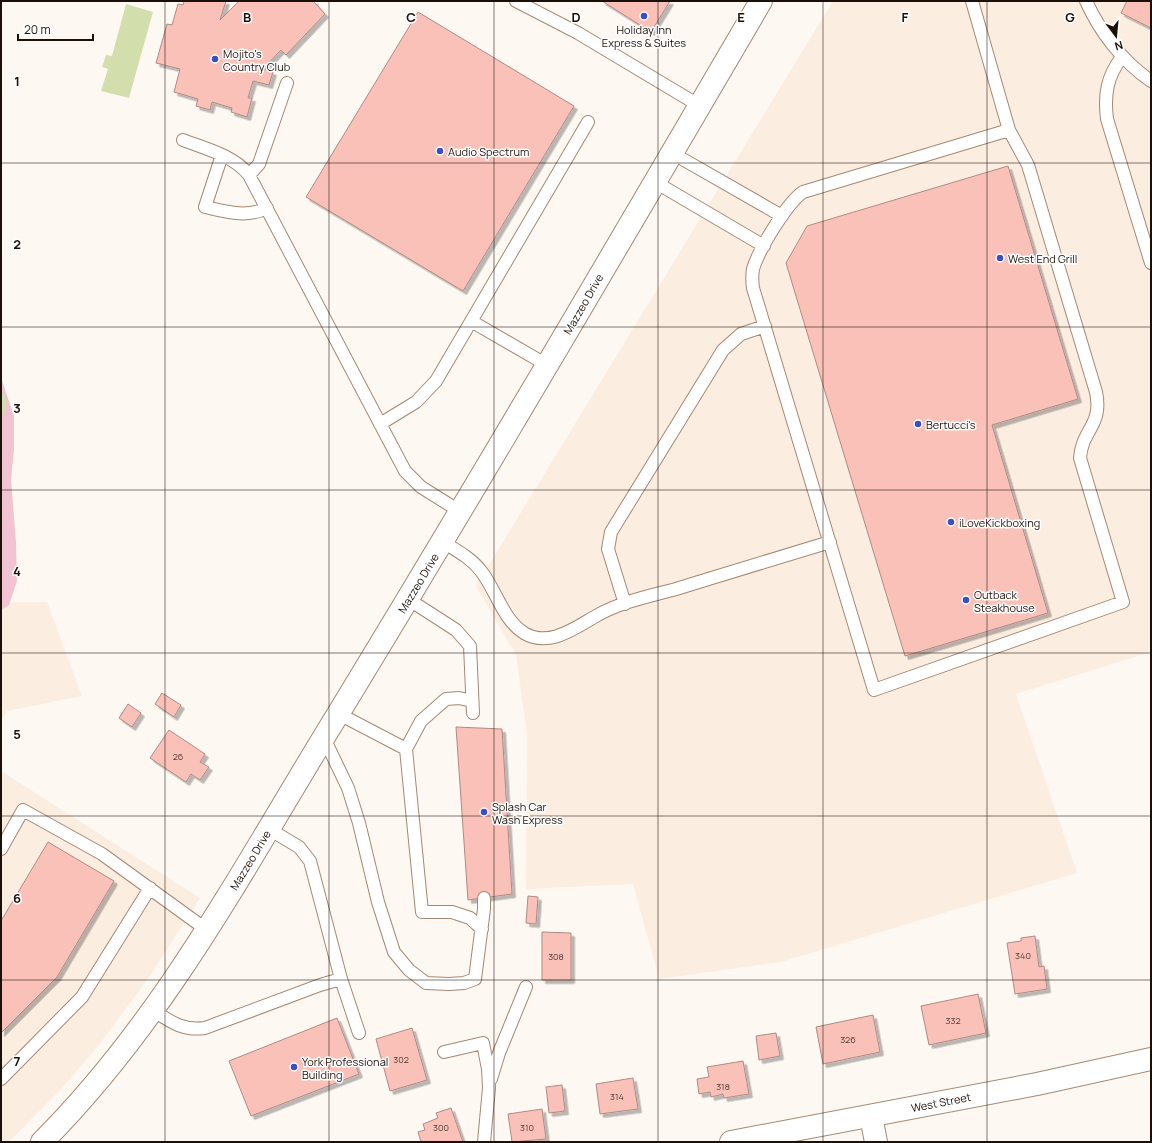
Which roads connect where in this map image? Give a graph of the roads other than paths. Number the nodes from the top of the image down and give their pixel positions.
1 (516, 1) edge
2 (761, 1) edge
3 (972, 1) edge
4 (1086, 1) edge
5 (1122, 57) junction
6 (1151, 81) edge
7 (288, 83) dead end
8 (700, 106) junction
9 (588, 122) dead end
10 (1009, 130) junction
11 (183, 140) dead end
12 (672, 153) junction
13 (222, 155) junction
14 (249, 175) junction
15 (655, 182) junction
16 (267, 208) junction
17 (782, 216) junction
18 (764, 246) junction
19 (1151, 263) edge
20 (471, 321) junction
21 (765, 326) junction
22 (547, 365) junction
23 (380, 424) junction
24 (461, 512) junction
25 (443, 542) junction
26 (830, 542) junction
27 (408, 599) junction
28 (625, 604) junction
29 (339, 714) junction
30 (324, 738) junction
31 (406, 749) junction
32 (269, 829) junction
33 (1, 849) edge
34 (150, 888) junction
35 (484, 898) dead end
36 (482, 929) junction
37 (207, 930) junction
38 (341, 979) junction
39 (526, 987) dead end
40 (154, 1011) junction
41 (359, 1033) dead end
42 (444, 1052) dead end
43 (1151, 1059) edge
44 (1, 1079) edge
45 (489, 1088) junction
46 (871, 1116) junction
47 (42, 1142) edge
48 (484, 1142) edge
49 (731, 1142) edge
50 (876, 1142) edge

1 - 8 lane
2 - 8 main road, Mazzeo Drive
3 - 10 lane
4 - 5 lane
5 - 6 lane
5 - 19 lane
7 - 14 lane
8 - 12 main road, Mazzeo Drive
9 - 20 lane
10 - 17 lane
10 - 26 lane
11 - 13 lane
12 - 15 main road, Mazzeo Drive
12 - 17 lane
13 - 14 lane
13 - 16 lane
14 - 16 lane
15 - 18 lane
15 - 22 main road, Mazzeo Drive
16 - 23 lane
17 - 18 lane
18 - 21 lane
20 - 22 lane
20 - 23 lane
21 - 26 lane
21 - 28 lane
22 - 24 main road, Mazzeo Drive
23 - 24 lane
24 - 25 main road, Mazzeo Drive
25 - 27 main road, Mazzeo Drive
25 - 28 lane
26 - 28 lane
27 - 29 main road, Mazzeo Drive
27 - 31 lane
29 - 30 main road, Mazzeo Drive
29 - 31 lane
30 - 32 main road, Mazzeo Drive
30 - 36 lane
31 - 36 lane
32 - 37 main road, Mazzeo Drive
32 - 38 lane
33 - 34 lane
34 - 37 lane
34 - 44 lane
35 - 36 lane
37 - 40 main road, Mazzeo Drive
38 - 40 lane
38 - 41 lane
39 - 45 lane
40 - 47 main road, Mazzeo Drive
42 - 45 lane
43 - 46 main road, West Street
45 - 48 lane
46 - 49 main road, West Street
46 - 50 main road

